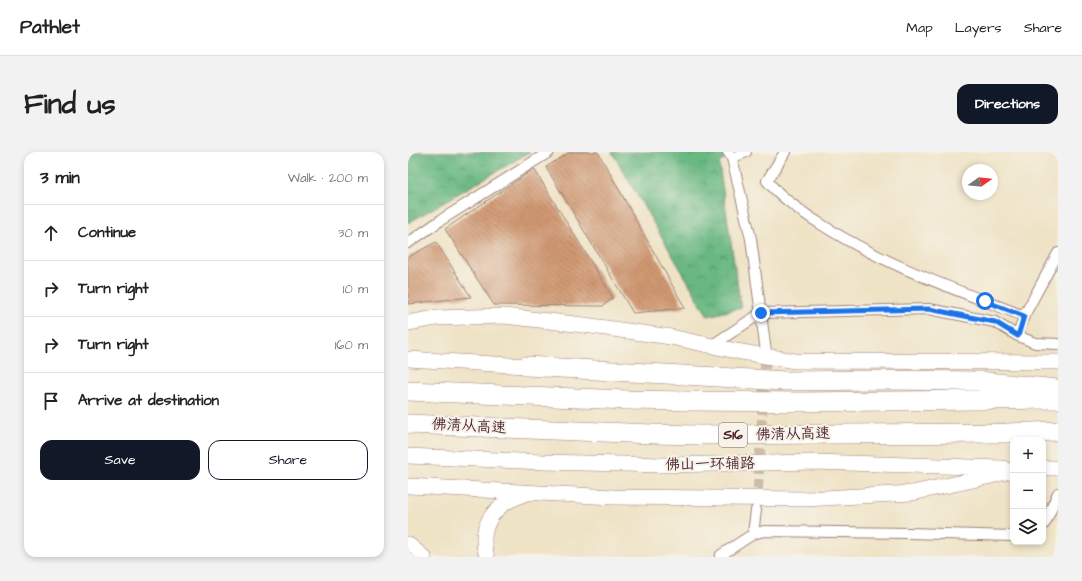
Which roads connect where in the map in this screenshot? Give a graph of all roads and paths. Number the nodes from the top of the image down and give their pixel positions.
1 (549, 152) edge
2 (746, 152) edge
3 (785, 152) edge
4 (730, 155) edge
5 (408, 243) edge
6 (1058, 253) edge
7 (761, 313) junction
8 (1024, 316) junction
9 (408, 323) edge
10 (1018, 336) junction
11 (1058, 344) edge
12 (711, 346) junction
13 (766, 352) tunnel mouth
14 (408, 359) edge
15 (1058, 362) edge
16 (526, 366) joint
17 (1058, 389) edge
18 (408, 391) edge
19 (1058, 399) edge
20 (408, 424) edge
21 (1058, 431) edge
22 (408, 456) edge
23 (1046, 468) edge
24 (1058, 468) edge
25 (1010, 469) edge
26 (1010, 470) edge
27 (408, 486) edge
28 (527, 492) junction
29 (1058, 493) edge
30 (756, 510) tunnel mouth
31 (1046, 521) edge
32 (754, 534) junction
33 (1010, 536) edge
34 (408, 544) edge
35 (425, 557) edge
36 (486, 557) edge
37 (720, 557) edge

1 - 5 street
2 - 4 street
3 - 8 street
4 - 7 street
6 - 8 street
7 - 10 street
7 - 12 street
7 - 13 street
8 - 10 street
9 - 12 main road
10 - 11 street
12 - 15 main road
14 - 16 main road
16 - 17 highway
18 - 19 highway, S16
20 - 21 highway, 佛清从高速 / S16
22 - 25 main road, 佛山一环辅路
23 - 24 main road
26 - 28 main road
27 - 28 main road
28 - 36 main road
29 - 31 street
30 - 32 street
32 - 33 street
32 - 37 street
34 - 35 street

